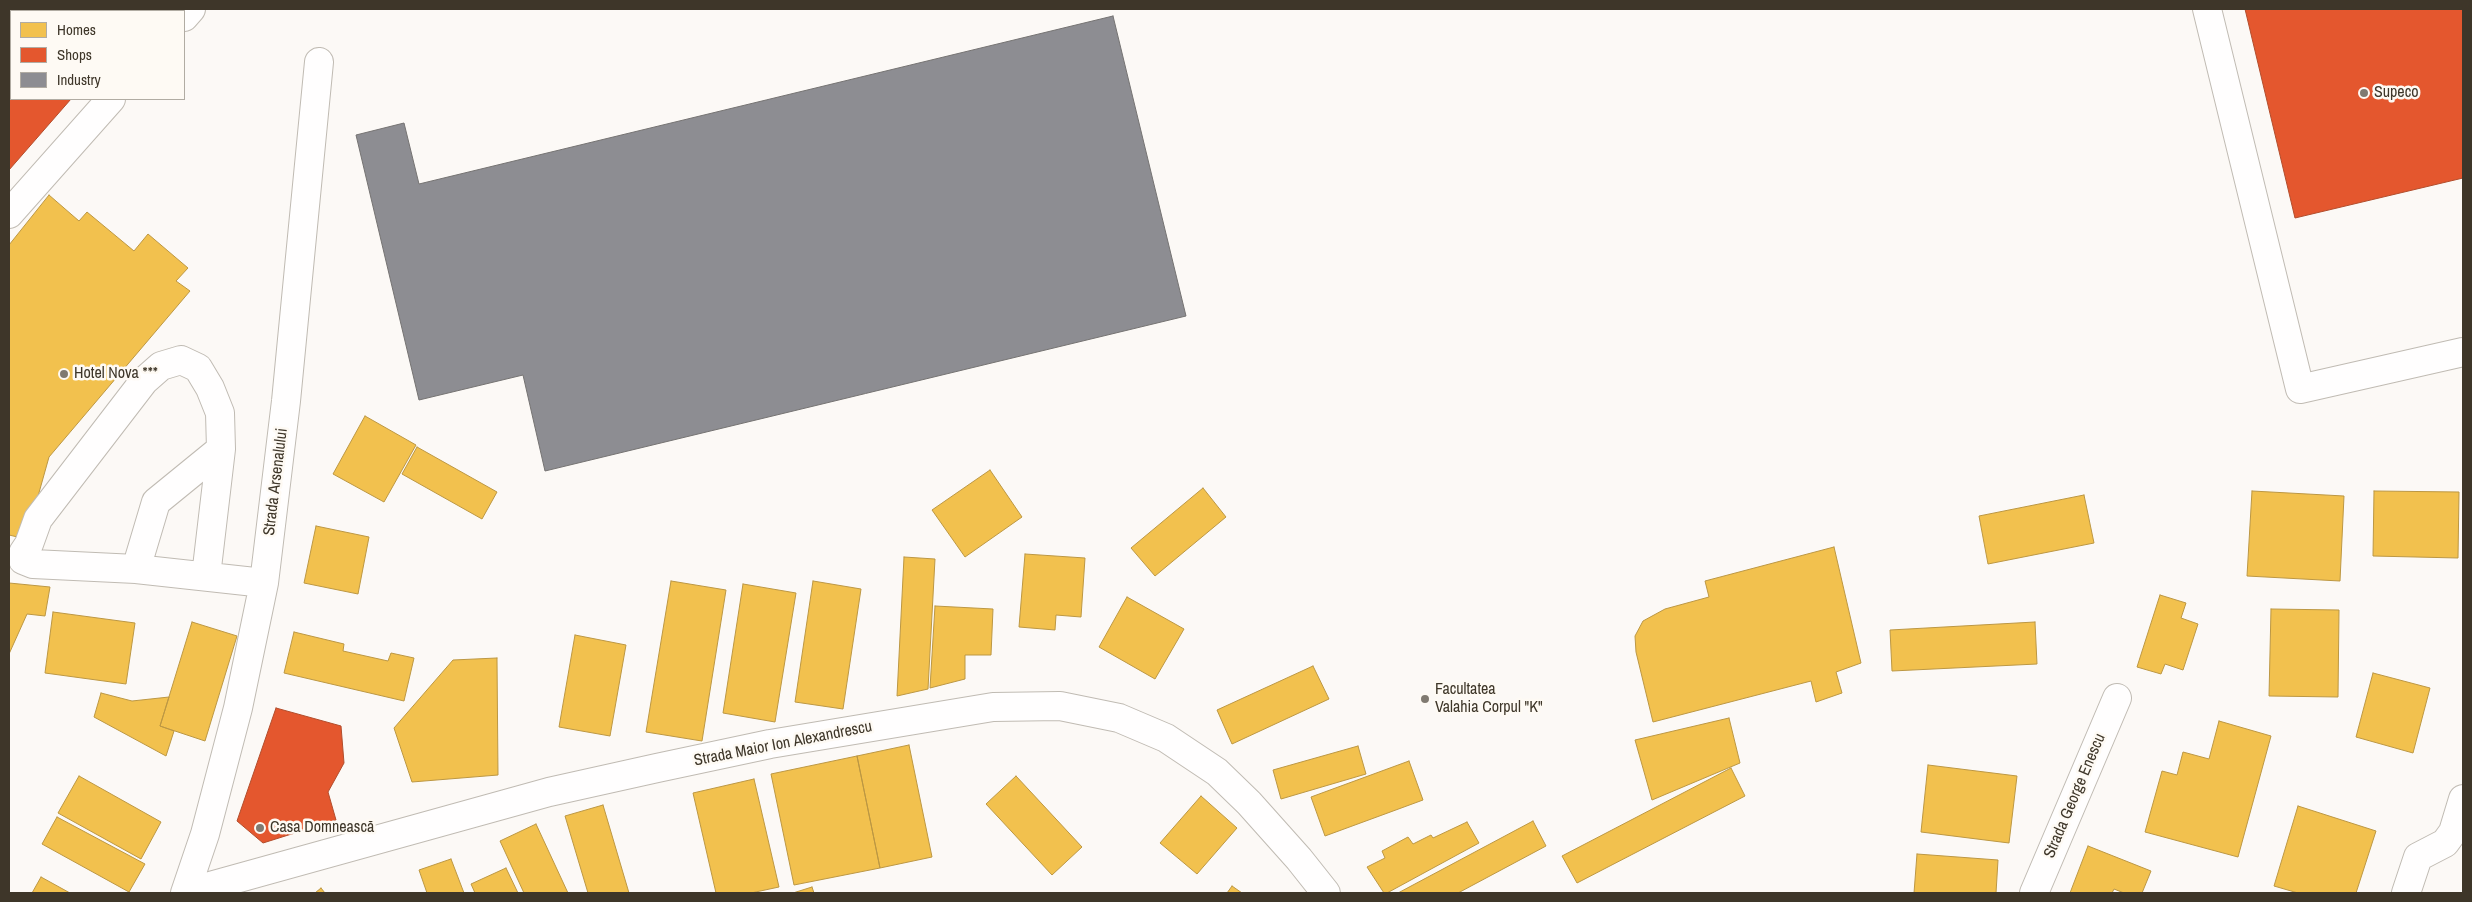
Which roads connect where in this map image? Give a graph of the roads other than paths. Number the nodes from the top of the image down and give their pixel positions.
1 (2207, 9) edge
2 (319, 62) dead end
3 (110, 100) edge
4 (9, 214) edge
5 (2463, 352) edge
6 (221, 449) junction
7 (16, 560) edge
8 (136, 569) junction
9 (206, 576) junction
10 (264, 583) junction
11 (2117, 698) dead end
12 (2463, 799) edge
13 (2454, 846) edge
14 (185, 893) edge
15 (1326, 893) edge
16 (2034, 893) edge
17 (2406, 893) edge

1 - 5 street
2 - 10 street, Strada Arsenalului
3 - 4 street
6 - 7 street
6 - 8 street
6 - 9 street
7 - 8 street
8 - 9 street
9 - 10 street
10 - 14 street, Strada Arsenalului
11 - 16 street, Strada George Enescu
12 - 13 street
13 - 17 street
14 - 15 street, Strada Maior Ion Alexandrescu

